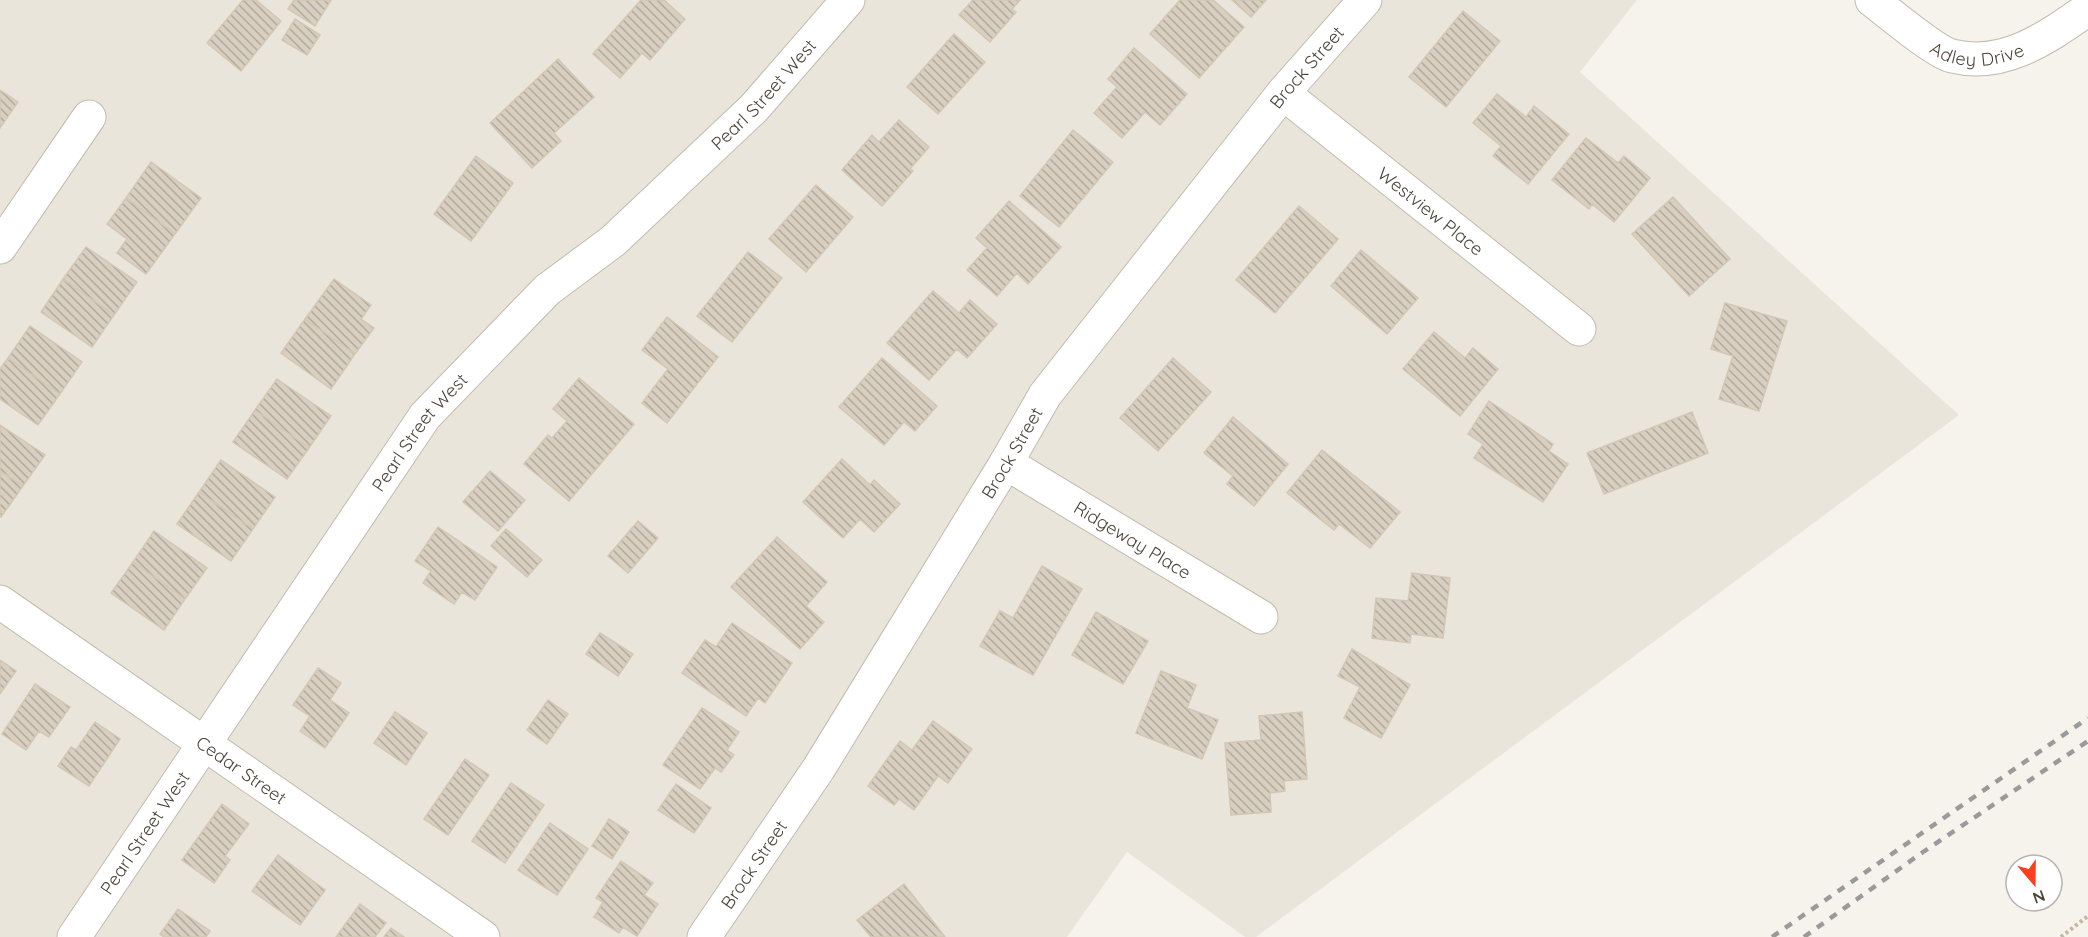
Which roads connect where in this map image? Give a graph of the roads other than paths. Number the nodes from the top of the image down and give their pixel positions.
1 (848, 0) edge
2 (1365, 0) edge
3 (1872, 0) edge
4 (2088, 9) edge
5 (1282, 93) junction
6 (89, 117) dead end
7 (0, 247) edge
8 (1579, 330) dead end
9 (1006, 463) junction
10 (0, 602) edge
11 (1261, 617) dead end
12 (206, 745) junction
13 (74, 937) edge
14 (483, 937) edge
15 (704, 937) edge

1 - 12 street, Pearl Street West
2 - 5 street, Brock Street
3 - 4 street, Adley Drive
5 - 8 street, Westview Place
5 - 9 street, Brock Street
6 - 7 street
9 - 11 street, Ridgeway Place
9 - 15 street, Brock Street
10 - 12 street, Cedar Street
12 - 13 street, Pearl Street West
12 - 14 street, Cedar Street

